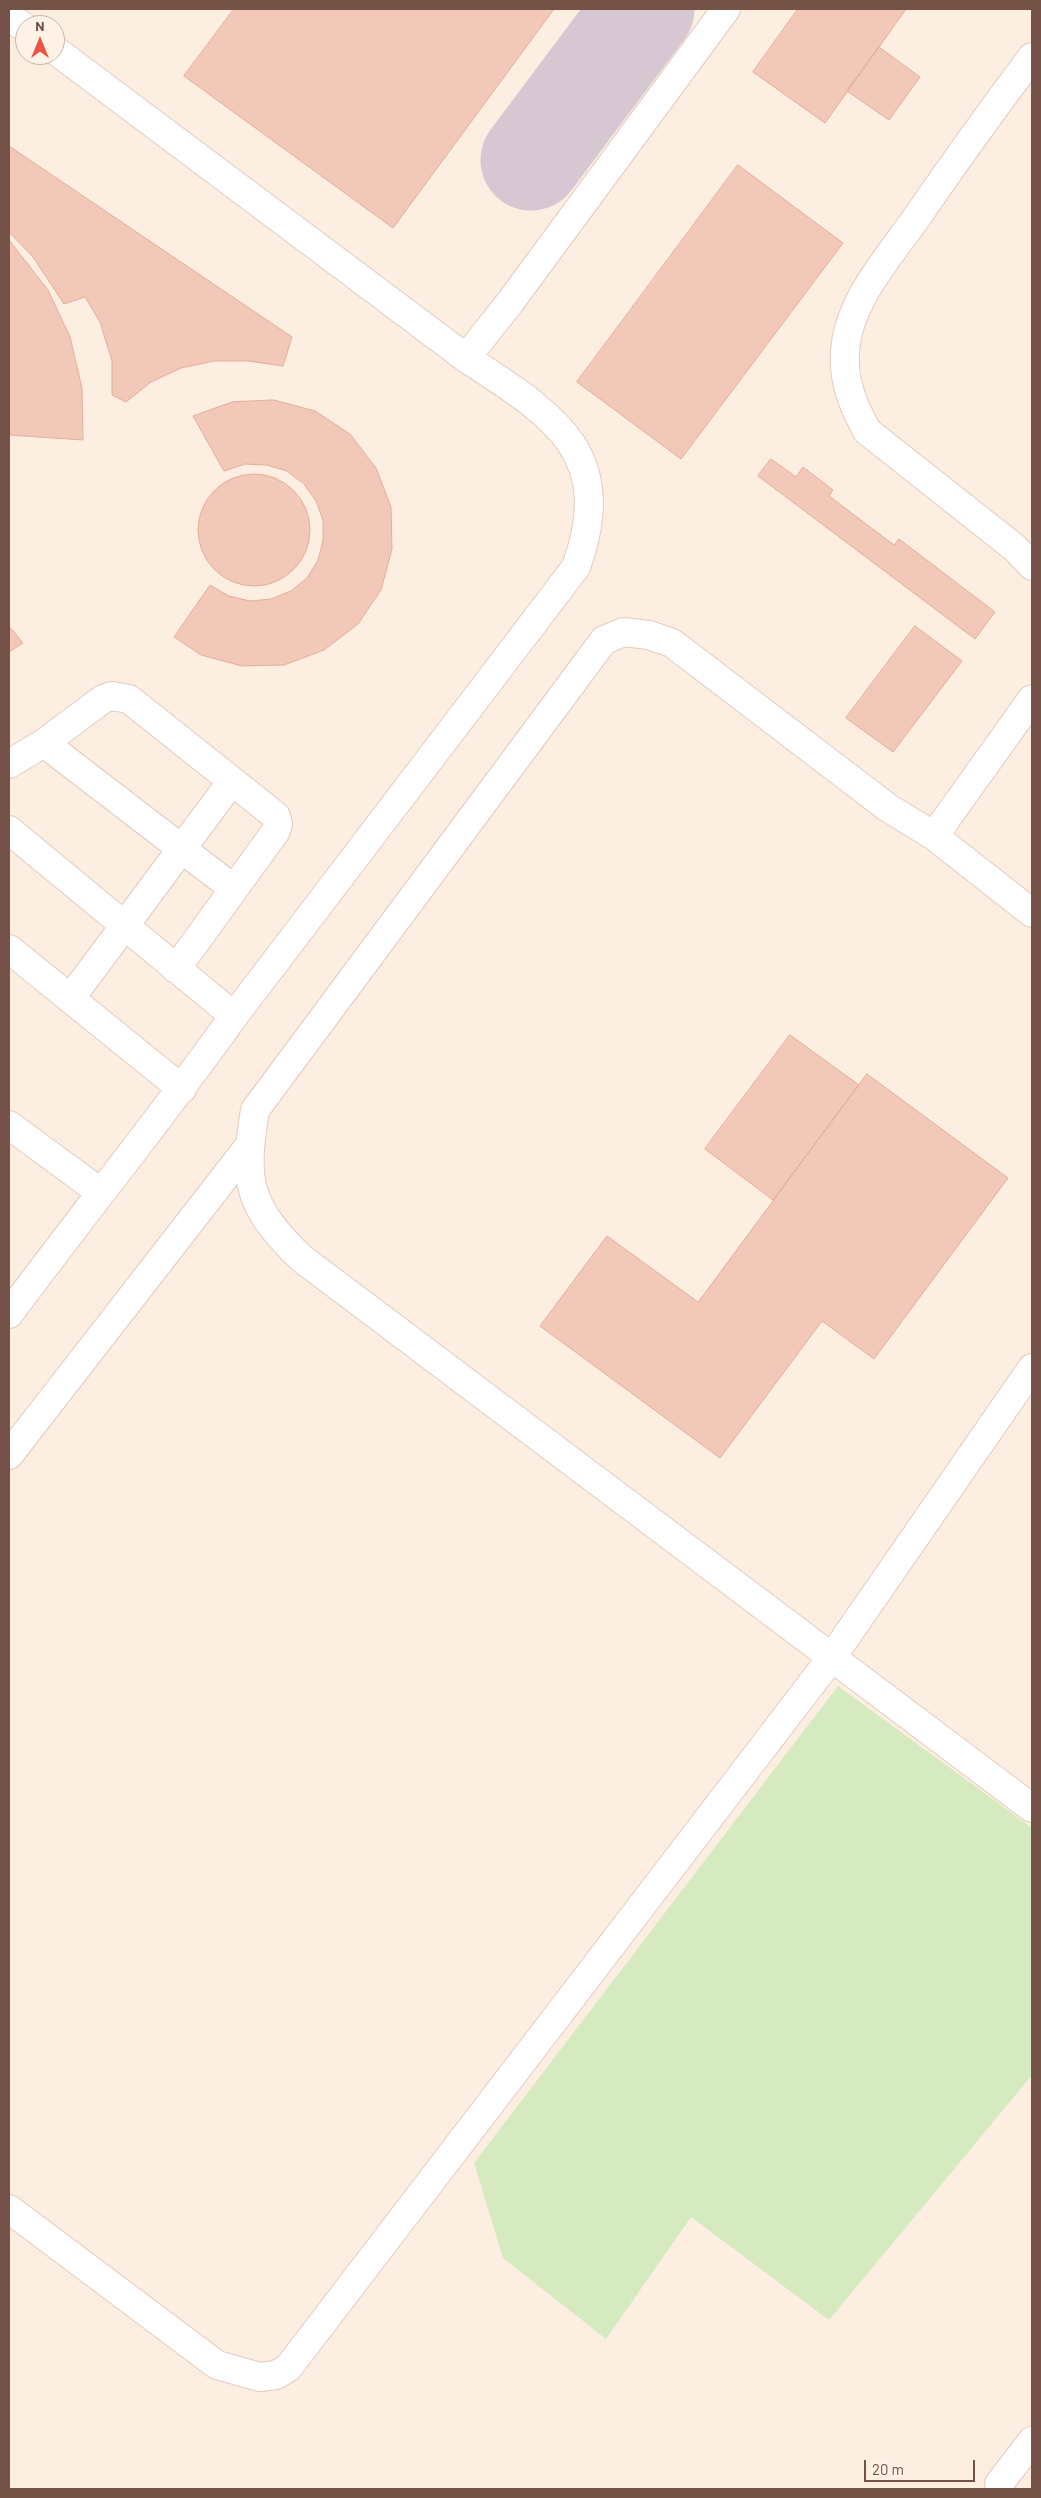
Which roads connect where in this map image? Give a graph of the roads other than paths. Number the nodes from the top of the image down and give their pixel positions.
1 (726, 9) edge
2 (65, 57) edge
3 (1032, 57) edge
4 (466, 358) junction
5 (1032, 566) edge
6 (1032, 700) edge
7 (44, 743) junction
8 (9, 764) edge
9 (232, 781) junction
10 (9, 830) edge
11 (934, 836) junction
12 (181, 850) junction
13 (234, 889) junction
14 (1032, 913) edge
15 (125, 926) junction
16 (9, 949) edge
17 (176, 969) junction
18 (70, 999) junction
19 (234, 1016) junction
20 (182, 1088) junction
21 (9, 1125) edge
22 (249, 1146) junction
23 (100, 1192) junction
24 (9, 1314) edge
25 (1032, 1368) edge
26 (9, 1455) edge
27 (832, 1657) junction
28 (1032, 1808) edge
29 (9, 2209) edge
30 (1032, 2441) edge
31 (999, 2484) dead end

1 - 4 street
2 - 4 street
3 - 5 street
4 - 19 street
6 - 11 street
7 - 8 street
7 - 9 street
7 - 12 street
9 - 12 street
9 - 13 street
10 - 15 street
11 - 14 street
11 - 22 street
12 - 13 street
12 - 15 street
13 - 17 street
15 - 17 street
15 - 18 street
16 - 18 street
17 - 19 street
18 - 20 street
19 - 20 street
20 - 23 street
21 - 23 street
22 - 26 street
22 - 27 street
23 - 24 street
25 - 27 street
27 - 28 street
27 - 29 street
30 - 31 street

